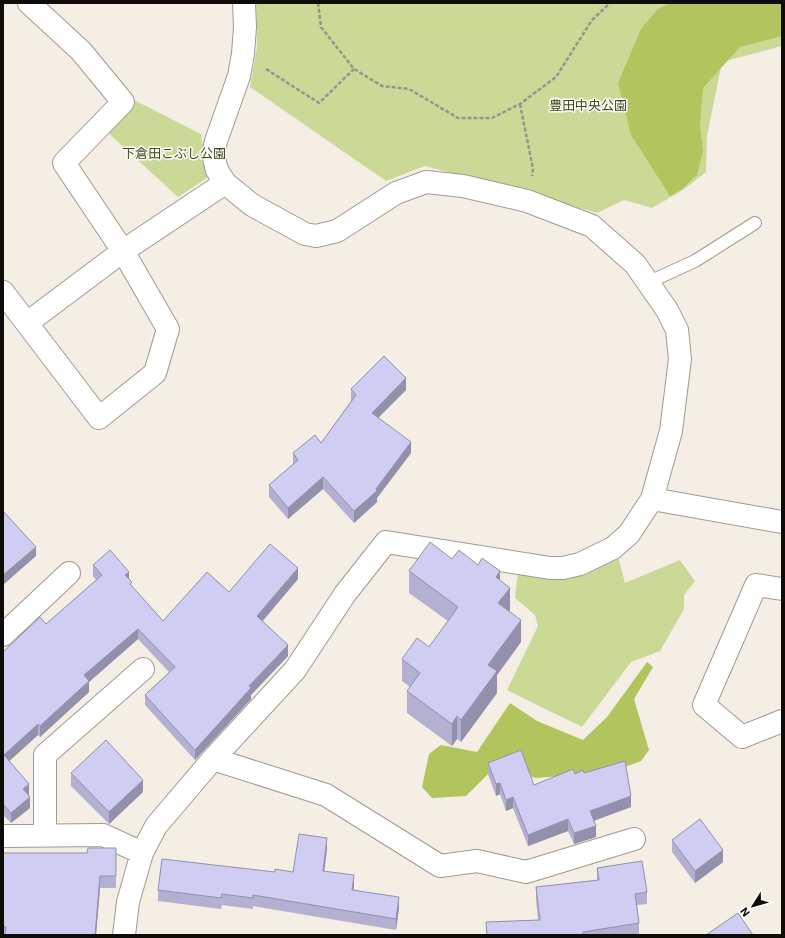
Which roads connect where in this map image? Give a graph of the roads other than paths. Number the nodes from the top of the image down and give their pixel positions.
1 (29, 3) edge
2 (244, 3) edge
3 (225, 183) junction
4 (755, 223) dead end
5 (123, 251) junction
6 (649, 282) junction
7 (3, 292) edge
8 (27, 323) junction
9 (652, 499) junction
10 (782, 522) edge
11 (69, 573) dead end
12 (782, 589) edge
13 (3, 635) edge
14 (143, 669) dead end
15 (782, 721) edge
16 (212, 759) junction
17 (45, 835) junction
18 (3, 836) edge
19 (634, 839) dead end
20 (142, 854) junction
21 (124, 935) edge

1 - 5 street
2 - 3 street
3 - 5 street
3 - 6 street
4 - 6 lane
5 - 8 street
5 - 8 street
6 - 9 street
7 - 8 street
9 - 10 street
9 - 16 street
11 - 13 street
12 - 15 street
14 - 17 street
16 - 19 street
16 - 20 street
17 - 18 street
17 - 20 street
20 - 21 street

